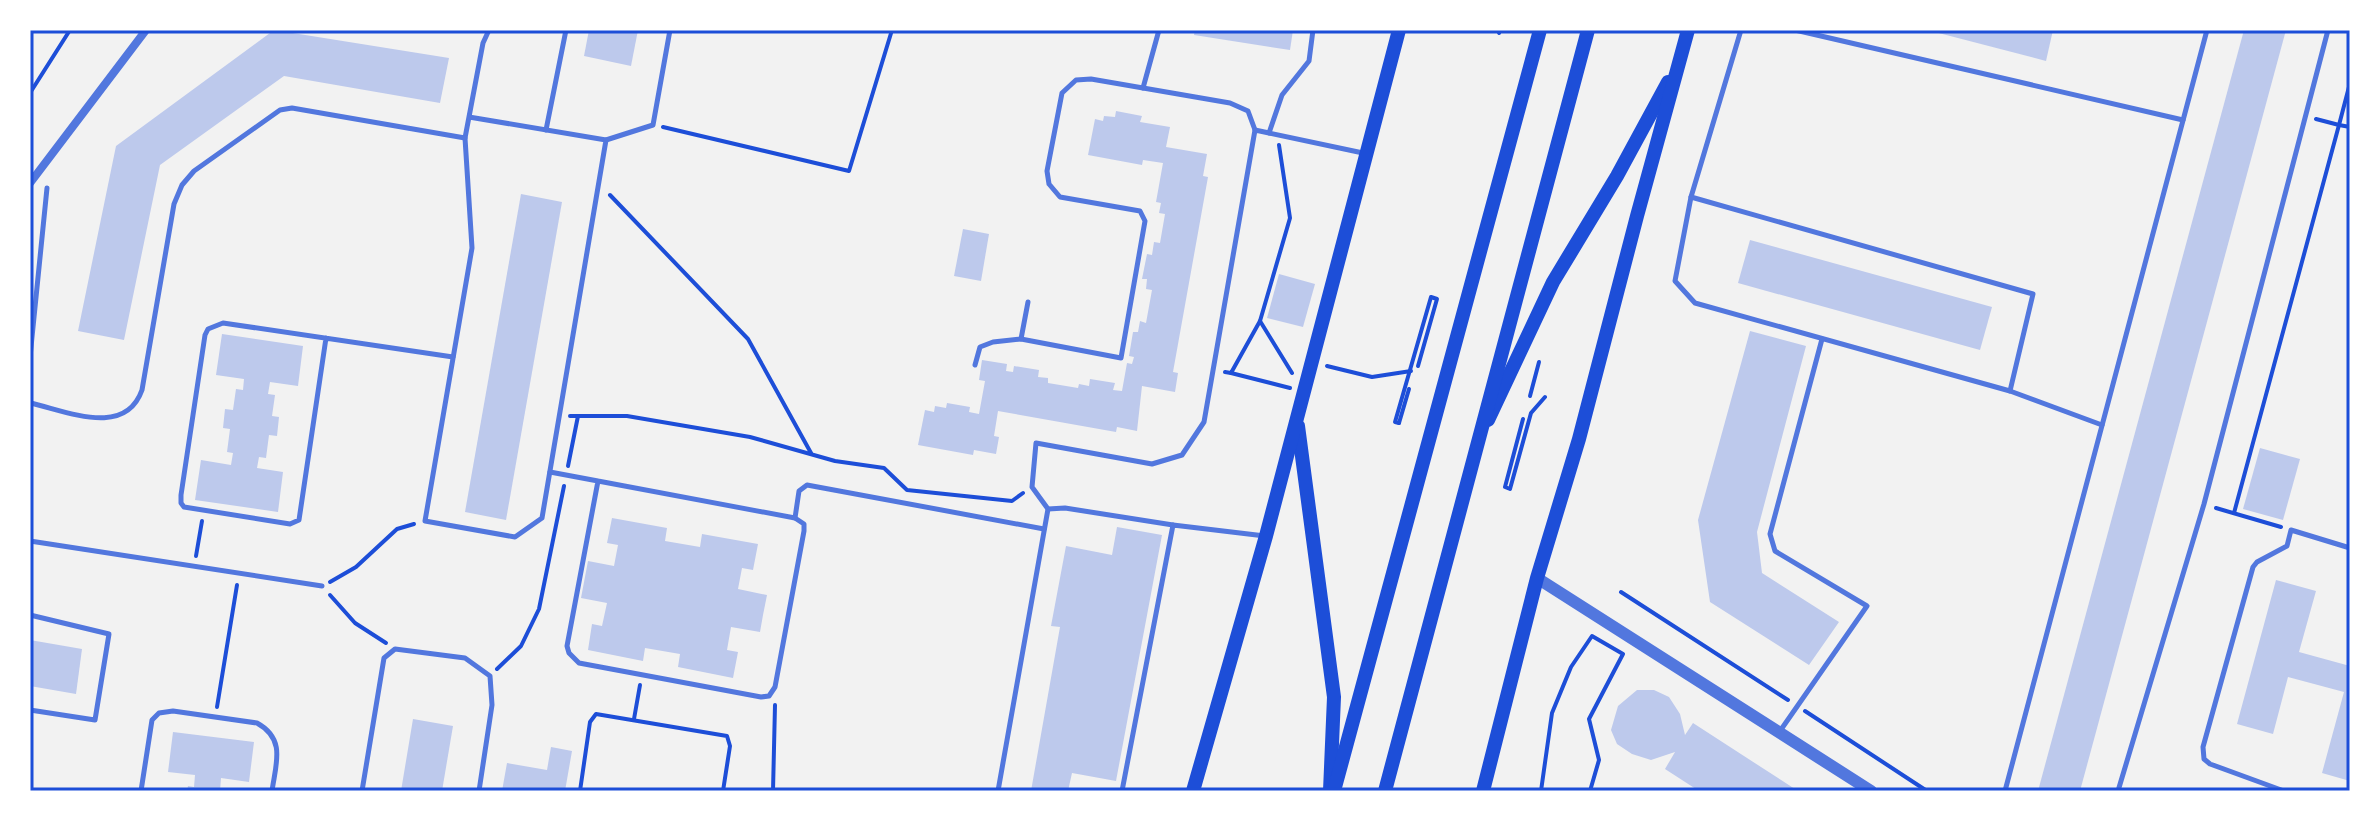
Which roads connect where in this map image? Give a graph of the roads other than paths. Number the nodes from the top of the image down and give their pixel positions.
1 (146, 30) edge
2 (489, 30) edge
3 (566, 30) edge
4 (670, 30) edge
5 (1159, 30) edge
6 (1313, 30) edge
7 (1399, 30) edge
8 (1540, 30) edge
9 (1588, 30) edge
10 (1688, 30) edge
11 (1741, 30) edge
12 (1795, 30) edge
13 (2207, 30) edge
14 (2328, 30) edge
15 (1681, 57) junction
16 (1143, 88) junction
17 (469, 117) junction
18 (2183, 120) junction
19 (546, 130) junction
20 (1255, 130) junction
21 (1269, 133) junction
22 (465, 138) junction
23 (606, 140) junction
24 (1368, 154) junction
25 (30, 183) edge
26 (47, 188) dead end
27 (1691, 197) junction
28 (1028, 302) dead end
29 (326, 338) junction
30 (1021, 339) junction
31 (1822, 339) junction
32 (30, 357) edge
33 (453, 357) junction
34 (975, 365) dead end
35 (2010, 391) junction
36 (30, 403) edge
37 (1297, 418) junction
38 (2102, 425) junction
39 (1481, 436) junction
40 (550, 472) junction
41 (598, 481) junction
42 (1048, 509) junction
43 (795, 518) junction
44 (1173, 525) junction
45 (1044, 529) junction
46 (1266, 536) junction
47 (30, 541) edge
48 (2350, 548) edge
49 (1537, 578) junction
50 (322, 586) road end
51 (30, 615) edge
52 (30, 710) edge
53 (1779, 732) junction
54 (1393, 755) junction
55 (141, 791) edge
56 (272, 791) edge
57 (362, 791) edge
58 (479, 791) edge
59 (998, 791) edge
60 (1122, 791) edge
61 (1193, 791) edge
62 (1332, 791) edge
63 (1385, 791) edge
64 (1392, 791) edge
65 (1483, 791) edge
66 (1871, 791) edge
67 (2005, 791) edge
68 (2118, 791) edge
69 (2284, 791) edge

1 - 25 street
2 - 17 lane
3 - 19 lane
4 - 23 lane
5 - 16 lane
6 - 21 lane
7 - 24 main road
8 - 62 main road
9 - 39 main road
10 - 15 main road
11 - 27 lane
12 - 18 lane
13 - 18 lane
14 - 68 lane
15 - 39 main road
15 - 49 main road
16 - 20 lane
16 - 30 lane
17 - 19 lane
17 - 22 lane
18 - 38 lane
19 - 23 lane
20 - 21 lane
20 - 42 lane
21 - 24 lane
22 - 33 lane
22 - 36 lane
23 - 40 lane
24 - 37 main road
26 - 32 lane
27 - 31 lane
27 - 35 lane
28 - 30 lane
29 - 29 lane
29 - 33 lane
30 - 34 lane
31 - 35 lane
31 - 53 lane
33 - 40 lane
35 - 38 lane
37 - 46 main road
37 - 62 main road
38 - 67 lane
39 - 54 main road
40 - 41 lane
41 - 43 lane
41 - 43 lane
42 - 44 lane
42 - 45 lane
43 - 45 lane
44 - 46 lane
44 - 60 lane
45 - 59 lane
46 - 61 main road
47 - 50 lane
48 - 69 lane
49 - 53 street
49 - 65 main road
51 - 52 lane
53 - 66 street
54 - 63 main road
54 - 64 main road
55 - 56 lane
57 - 58 lane

